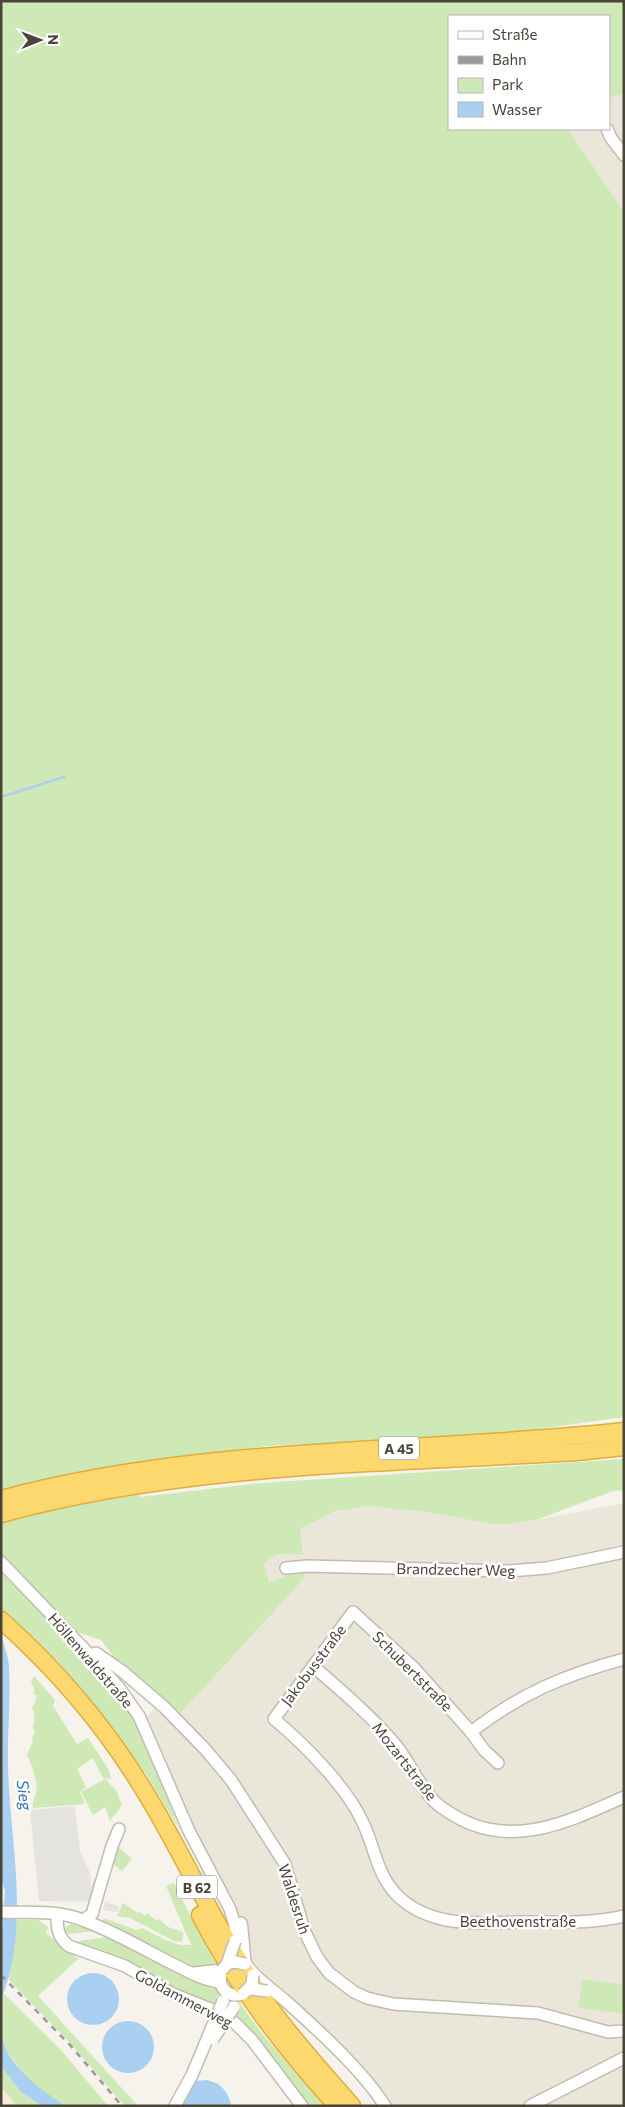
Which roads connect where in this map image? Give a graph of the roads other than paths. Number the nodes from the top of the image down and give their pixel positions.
1 (607, 130) edge
2 (624, 155) edge
3 (624, 1431) edge
4 (624, 1447) edge
5 (176, 1473) junction
6 (1, 1499) edge
7 (1, 1514) edge
8 (624, 1552) edge
9 (1, 1562) edge
10 (286, 1568) dead end
11 (353, 1612) joint
12 (1, 1620) edge
13 (1, 1634) edge
14 (90, 1655) junction
15 (624, 1659) edge
16 (313, 1666) junction
17 (45, 1669) junction
18 (274, 1719) joint
19 (471, 1732) junction
20 (498, 1763) dead end
21 (624, 1797) edge
22 (119, 1829) dead end
23 (201, 1852) junction
24 (1, 1912) edge
25 (57, 1914) junction
26 (624, 1916) edge
27 (83, 1920) junction
28 (245, 1960) junction
29 (224, 1967) junction
30 (190, 1973) junction
31 (256, 1977) junction
32 (222, 1991) junction
33 (241, 1997) junction
34 (282, 1997) junction
35 (624, 2031) edge
36 (624, 2058) edge
37 (192, 2075) junction
38 (175, 2106) edge
39 (302, 2106) edge
40 (337, 2106) edge
41 (352, 2106) edge
42 (385, 2106) edge
43 (530, 2106) edge

1 - 2 street
3 - 5 highway, A 45
4 - 5 highway, A 45
5 - 6 highway, A 45
5 - 7 highway, A 45
8 - 10 street, Brandzecher Weg
9 - 14 street, Höllenwaldstraße
11 - 16 street, Jakobusstraße
11 - 19 street, Schubertstraße
12 - 17 highway, B 62
13 - 17 highway, B 62
14 - 23 street, Höllenwaldstraße
14 - 35 street, Waldesruh
15 - 19 street
16 - 18 street, Jakobusstraße
16 - 21 street, Mozartstraße
17 - 40 highway, B 62
17 - 41 highway, B 62
18 - 26 street, Beethovenstraße
19 - 20 street, Schubertstraße
22 - 27 street
23 - 28 street, Höllenwaldstraße
23 - 29 street, Höllenwaldstraße, bridge
24 - 25 street
25 - 27 street
25 - 39 street, Goldammerweg
27 - 30 street
28 - 29 street, bridge
28 - 31 street, bridge
29 - 30 street
29 - 32 street, Höllenwaldstraße
30 - 32 street
31 - 33 street, Höllenwaldstraße, bridge
31 - 34 street
32 - 33 street
32 - 37 street, Höllenwaldstraße, bridge
33 - 34 street, bridge
33 - 37 street, Höllenwaldstraße, bridge
34 - 42 street
36 - 43 street
37 - 38 street, Höllenwaldstraße

